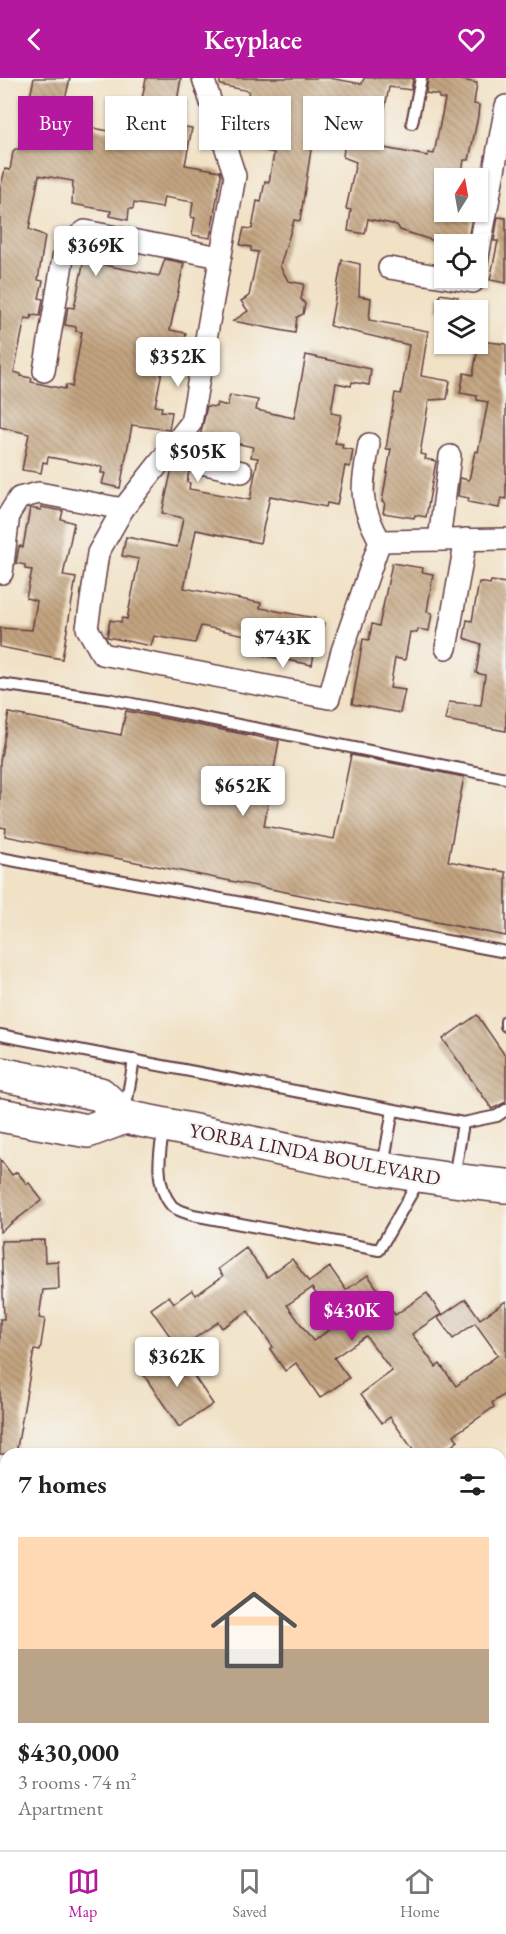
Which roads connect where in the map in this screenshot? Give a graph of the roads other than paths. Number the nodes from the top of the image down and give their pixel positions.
1 (203, 78) edge
2 (420, 78) edge
3 (506, 106) edge
4 (412, 123) dead end
5 (482, 234) edge
6 (220, 257) junction
7 (389, 267) dead end
8 (434, 275) edge
9 (44, 372) dead end
10 (369, 444) dead end
11 (173, 447) junction
12 (450, 456) dead end
13 (242, 472) dead end
14 (123, 509) junction
15 (466, 539) junction
16 (506, 539) edge
17 (439, 540) junction
18 (380, 541) junction
19 (2, 573) dead end
20 (446, 648) dead end
21 (0, 684) edge
22 (506, 778) edge
23 (0, 858) edge
24 (506, 952) edge
25 (506, 1021) edge
26 (506, 1026) edge
27 (0, 1035) edge
28 (134, 1060) junction
29 (0, 1074) edge
30 (393, 1110) junction
31 (506, 1110) edge
32 (0, 1115) edge
33 (124, 1117) junction
34 (463, 1123) junction
35 (165, 1125) junction
36 (382, 1169) junction
37 (422, 1176) junction
38 (453, 1181) junction
39 (506, 1186) edge

1 - 6 street
2 - 4 lane
3 - 5 street
6 - 9 street
6 - 11 street
7 - 8 street
10 - 18 street
11 - 13 street
11 - 14 street
12 - 17 street
14 - 18 street
14 - 19 street
15 - 16 street
15 - 17 street
15 - 20 street
17 - 18 street
21 - 22 lane
23 - 24 lane
25 - 26 lane
27 - 28 lane
28 - 30 lane
28 - 33 lane
29 - 33 main road
30 - 34 lane
30 - 36 lane
31 - 34 lane
32 - 33 main road
33 - 35 main road, YORBA LINDA BOULEVARD
34 - 38 lane
35 - 36 main road, YORBA LINDA BOULEVARD
35 - 37 lane
36 - 37 main road, YORBA LINDA BOULEVARD
37 - 38 main road, YORBA LINDA BOULEVARD
38 - 39 main road, YORBA LINDA BOULEVARD

